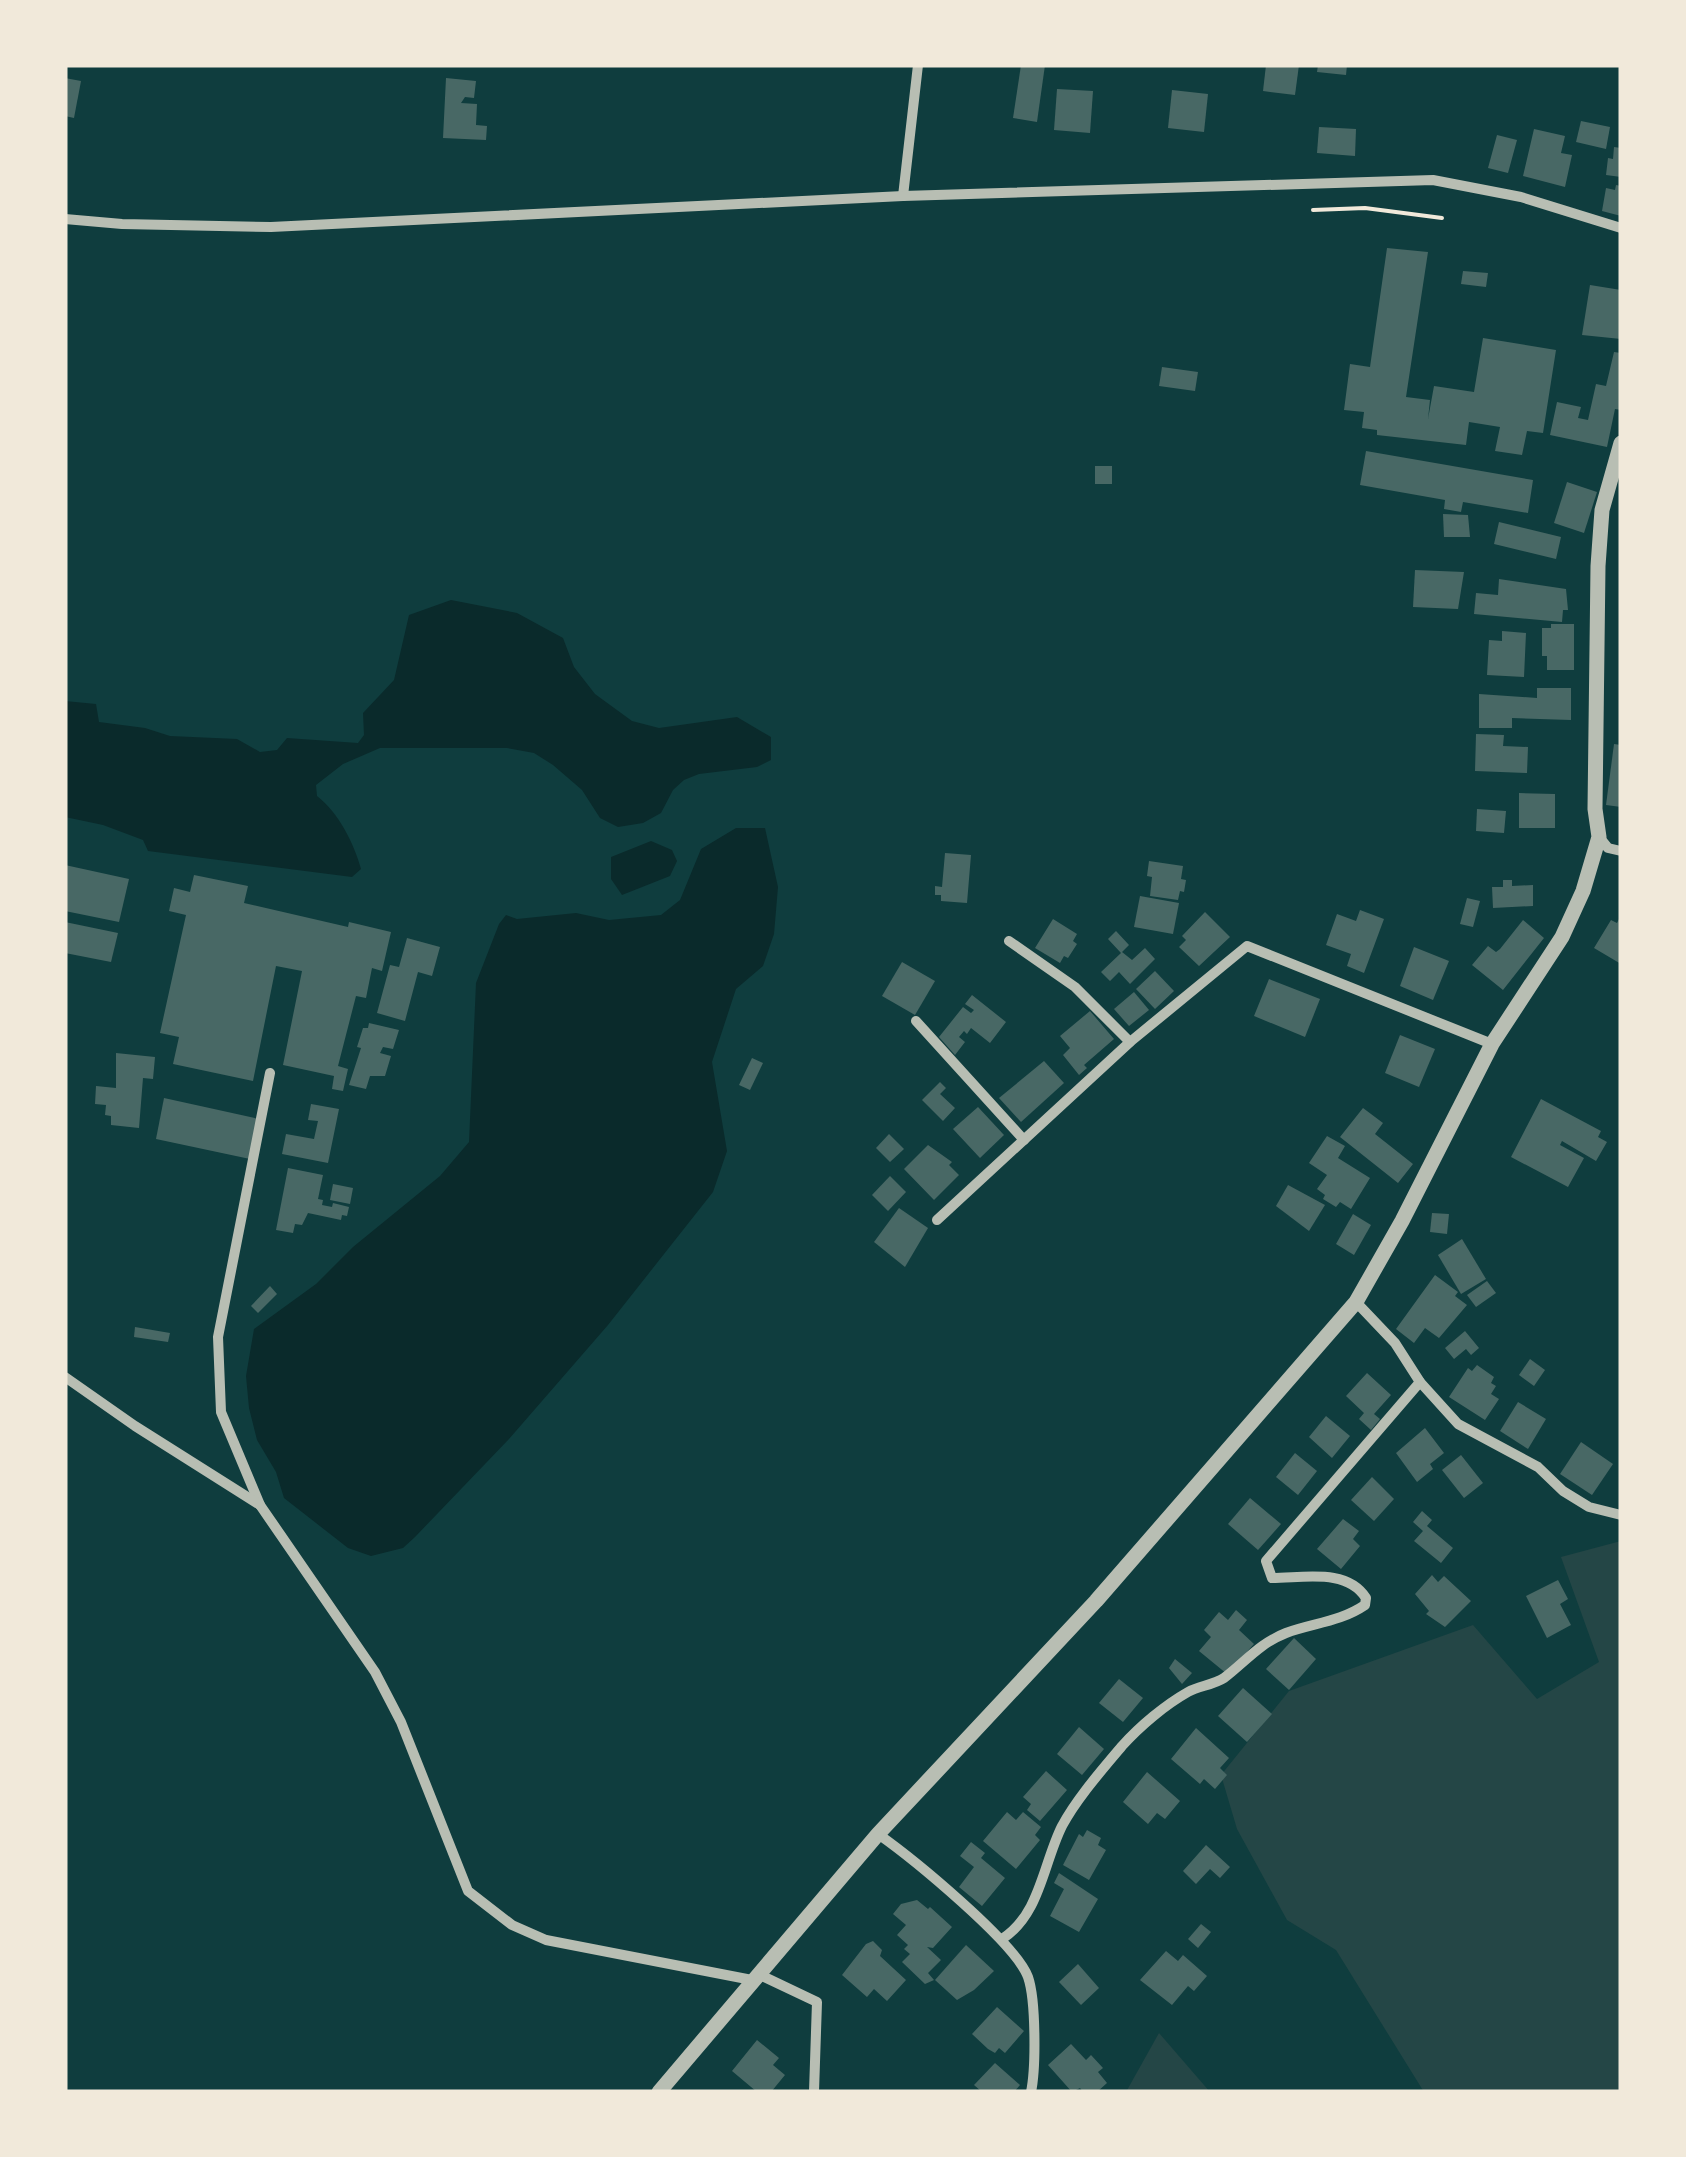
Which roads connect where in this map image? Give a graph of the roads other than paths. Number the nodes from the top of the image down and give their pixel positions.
1 (918, 65) edge
2 (903, 196) junction
3 (65, 219) edge
4 (1621, 228) edge
5 (1621, 444) edge
6 (1603, 843) junction
7 (1621, 851) edge
8 (1009, 941) dead end
9 (916, 1021) dead end
10 (1130, 1042) junction
11 (1492, 1044) junction
12 (270, 1072) dead end
13 (1024, 1140) junction
14 (936, 1220) dead end
15 (1356, 1302) junction
16 (65, 1377) edge
17 (1420, 1382) junction
18 (260, 1505) junction
19 (1621, 1515) edge
20 (878, 1834) junction
21 (1002, 1939) junction
22 (755, 1978) junction
23 (658, 2092) edge
24 (814, 2092) edge
25 (1031, 2092) edge

1 - 2 street
2 - 3 street
2 - 4 street
5 - 6 street
6 - 7 street
6 - 11 street
8 - 10 street
9 - 13 street
10 - 11 street
10 - 13 street
11 - 15 street
12 - 18 street
13 - 14 street
15 - 17 street
15 - 20 street
16 - 18 street
17 - 19 street
17 - 21 street
18 - 22 street
20 - 21 street
20 - 22 street
21 - 25 street
22 - 23 street
22 - 24 street

